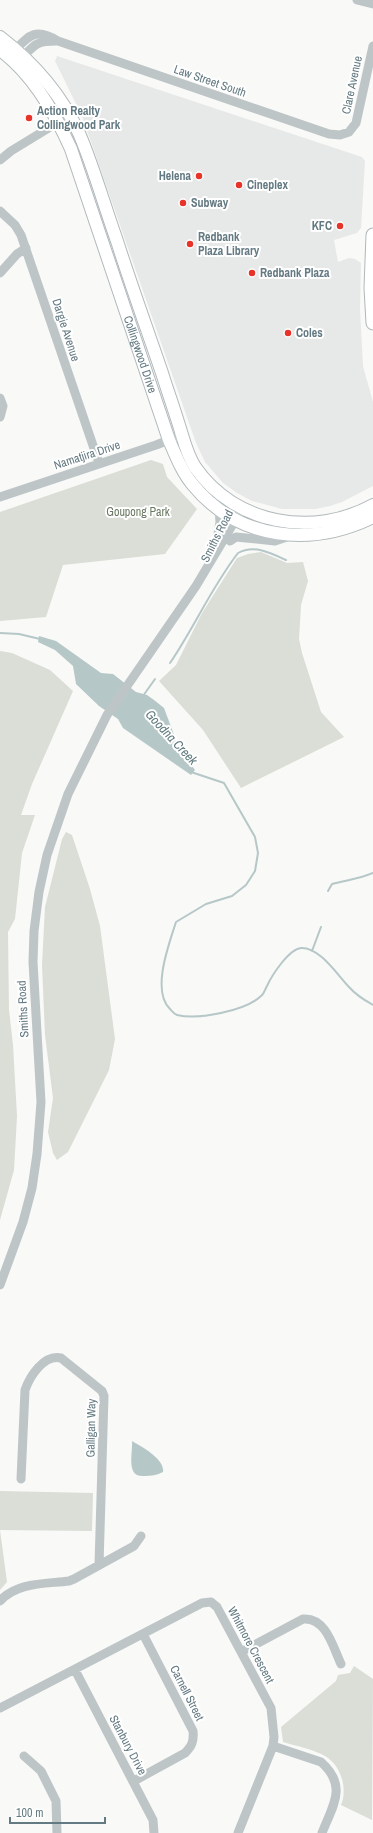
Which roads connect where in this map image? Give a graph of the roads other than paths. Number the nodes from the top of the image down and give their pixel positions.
1 (357, 0) edge
2 (373, 4) edge
3 (0, 37) edge
4 (373, 46) edge
5 (13, 55) edge
6 (70, 115) junction
7 (58, 122) junction
8 (354, 128) joint
9 (1, 157) edge
10 (0, 211) edge
11 (373, 235) edge
12 (26, 248) junction
13 (0, 273) edge
14 (373, 323) edge
15 (0, 398) edge
16 (0, 417) edge
17 (182, 434) junction
18 (169, 440) junction
19 (99, 463) junction
20 (0, 497) edge
21 (373, 505) edge
22 (218, 509) junction
23 (244, 509) junction
24 (373, 517) edge
25 (238, 520) junction
26 (293, 535) junction
27 (230, 541) junction
28 (213, 559) junction
29 (132, 682) junction
30 (0, 1285) edge
31 (21, 1479) dead end
32 (141, 1536) dead end
33 (99, 1565) junction
34 (0, 1601) edge
35 (143, 1634) junction
36 (241, 1652) junction
37 (341, 1664) dead end
38 (75, 1670) junction
39 (0, 1708) edge
40 (273, 1746) junction
41 (24, 1756) dead end
42 (134, 1781) junction
43 (56, 1833) edge
44 (154, 1833) edge
45 (238, 1833) edge
46 (322, 1833) edge

1 - 2 street
3 - 5 main road, Collingwood Drive
4 - 8 street, Clare Avenue
5 - 6 main road, Collingwood Drive
5 - 7 main road, Collingwood Drive
5 - 8 street, Law Street South
6 - 7 street
6 - 17 main road, Collingwood Drive
7 - 9 street
7 - 18 main road, Collingwood Drive
10 - 12 street, Dargie Avenue
11 - 14 highway
12 - 13 street
12 - 19 street, Dargie Avenue
15 - 16 street
17 - 18 street, Namatjira Drive
17 - 23 main road, Collingwood Drive
18 - 19 street, Namatjira Drive
18 - 22 main road, Collingwood Drive
19 - 20 street, Namatjira Drive
21 - 23 main road, Collingwood Drive
22 - 25 main road, Collingwood Drive
22 - 28 street
23 - 25 street, Smiths Road
24 - 26 main road, Collingwood Drive
25 - 26 main road, Collingwood Drive
25 - 27 street, Smiths Road
25 - 28 street, Smiths Road
26 - 27 street
27 - 29 street, Smiths Road
28 - 29 street, Smiths Road
29 - 30 street, Smiths Road
31 - 33 street, Galligan Way
32 - 33 street
33 - 34 street
35 - 36 street, Whitmore Crescent
35 - 38 street, Whitmore Crescent
35 - 42 street, Carnell Street
36 - 37 street
36 - 40 street, Whitmore Crescent
38 - 39 street, Whitmore Crescent
38 - 42 street, Stanbury Drive
40 - 45 street, Whitmore Crescent
40 - 46 street
41 - 43 street
42 - 44 street, Stanbury Drive

